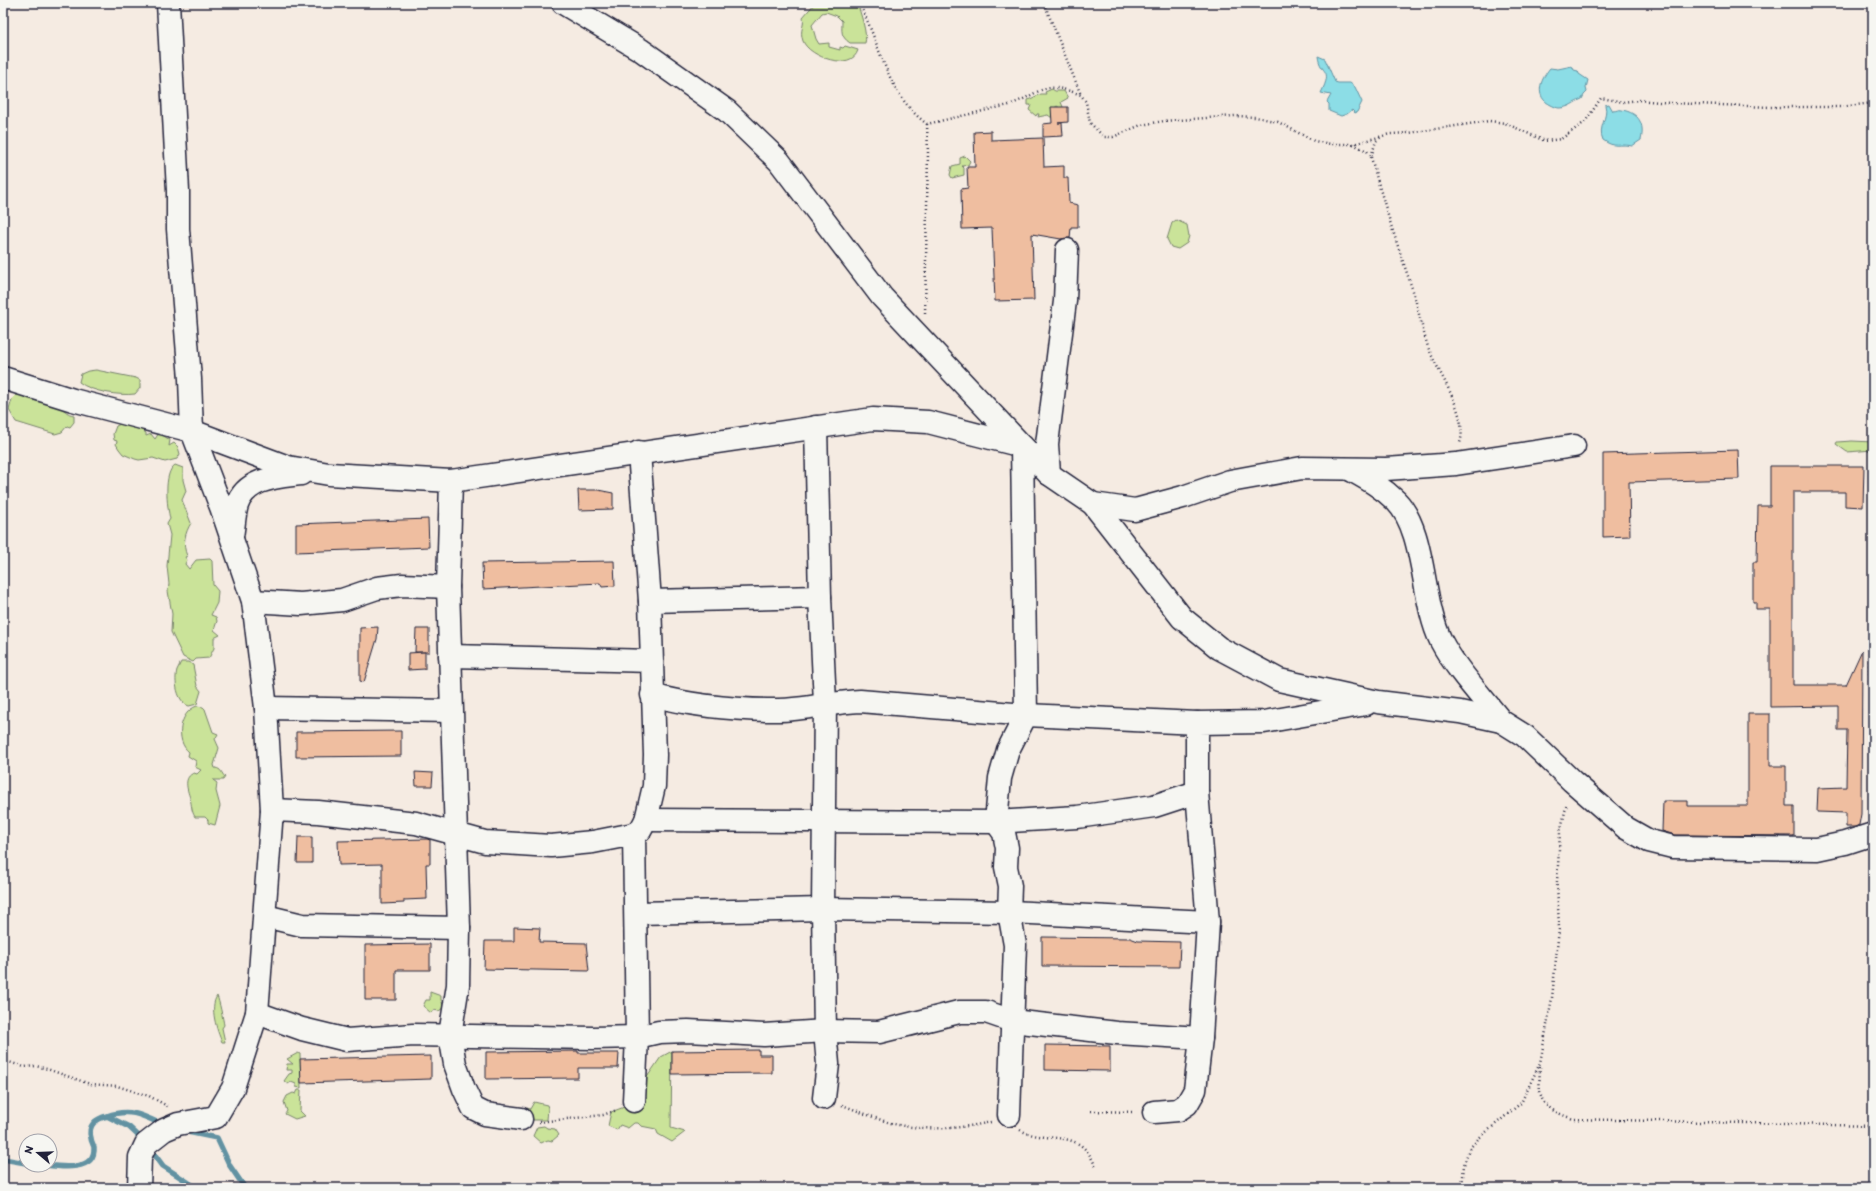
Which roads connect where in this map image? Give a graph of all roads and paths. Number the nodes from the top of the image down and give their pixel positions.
1 (168, 3) edge
2 (563, 3) edge
3 (859, 3) edge
4 (1044, 3) edge
5 (1081, 94) junction
6 (1873, 103) edge
7 (927, 124) junction
8 (1382, 136) junction
9 (1353, 144) junction
10 (1371, 157) junction
11 (1067, 250) dead end
12 (925, 342) junction
13 (3, 378) edge
14 (816, 427) junction
15 (192, 431) junction
16 (1022, 446) junction
17 (1574, 446) dead end
18 (639, 452) junction
19 (1441, 465) junction
20 (1348, 469) junction
21 (314, 472) junction
22 (1049, 474) junction
23 (452, 481) junction
24 (1093, 504) junction
25 (232, 538) junction
26 (448, 587) junction
27 (820, 597) junction
28 (252, 601) junction
29 (650, 601) junction
30 (1869, 649) dead end
31 (450, 656) junction
32 (652, 662) junction
33 (652, 695) junction
34 (1378, 702) junction
35 (826, 704) junction
36 (266, 708) junction
37 (452, 711) junction
38 (1026, 715) junction
39 (1501, 720) junction
40 (1197, 723) junction
41 (1872, 760) edge
42 (1572, 781) junction
43 (1197, 792) junction
44 (272, 810) junction
45 (825, 821) junction
46 (996, 822) junction
47 (640, 827) junction
48 (455, 833) junction
49 (1869, 835) edge
50 (823, 909) junction
51 (1009, 912) junction
52 (636, 913) junction
53 (265, 916) junction
54 (1208, 922) junction
55 (459, 928) junction
56 (257, 1013) junction
57 (1012, 1021) junction
58 (825, 1031) junction
59 (450, 1036) junction
60 (637, 1037) junction
61 (1201, 1038) junction
62 (3, 1060) edge
63 (1540, 1063) junction
64 (824, 1098) joint
65 (634, 1100) joint
66 (1091, 1111) dead end
67 (1154, 1112) joint
68 (1009, 1115) junction
69 (521, 1119) joint
70 (195, 1120) junction
71 (1873, 1126) edge
72 (1096, 1168) dead end
73 (140, 1188) edge
74 (1462, 1188) edge

1 - 15 street
2 - 12 street
3 - 7 path
4 - 5 path
5 - 7 path
5 - 9 path
6 - 8 path
7 - 12 path
8 - 9 path
8 - 10 path
9 - 10 path
10 - 19 path
11 - 22 street
12 - 16 street
13 - 15 street
14 - 16 street
14 - 18 street
14 - 27 street
15 - 21 street
15 - 25 street
16 - 22 street
16 - 38 street
17 - 19 street
18 - 23 street
18 - 29 street
19 - 20 street
20 - 24 street
20 - 39 street
21 - 23 street
21 - 25 street
22 - 24 street
23 - 26 street
24 - 34 street
25 - 28 street
26 - 28 street
26 - 31 street
27 - 29 street
27 - 35 street
28 - 36 street
29 - 32 street
30 - 41 path
31 - 32 street
31 - 37 street
32 - 33 street
33 - 35 street
33 - 47 street
34 - 39 street
34 - 40 street
35 - 38 street
35 - 45 street
36 - 37 street
36 - 44 street
37 - 48 street
38 - 40 street
38 - 46 street
39 - 42 street
40 - 43 street
41 - 49 path
42 - 49 street
42 - 63 path
43 - 46 street
43 - 54 street
44 - 48 street
44 - 53 street
45 - 46 street
45 - 47 street
45 - 50 street
46 - 51 street
47 - 48 street
47 - 52 street
48 - 55 street
50 - 51 street
50 - 52 street
50 - 58 street
51 - 54 street
51 - 57 street
52 - 60 street
53 - 55 street
53 - 56 street
54 - 61 street
55 - 59 street
56 - 59 street
56 - 70 street
57 - 58 street
57 - 61 street
57 - 68 street
58 - 60 street
58 - 64 street
59 - 60 street
59 - 69 street
60 - 65 street
61 - 67 street
62 - 70 path
63 - 71 path
63 - 74 path
64 - 68 path
65 - 69 path
66 - 67 path
68 - 72 path
70 - 73 street

